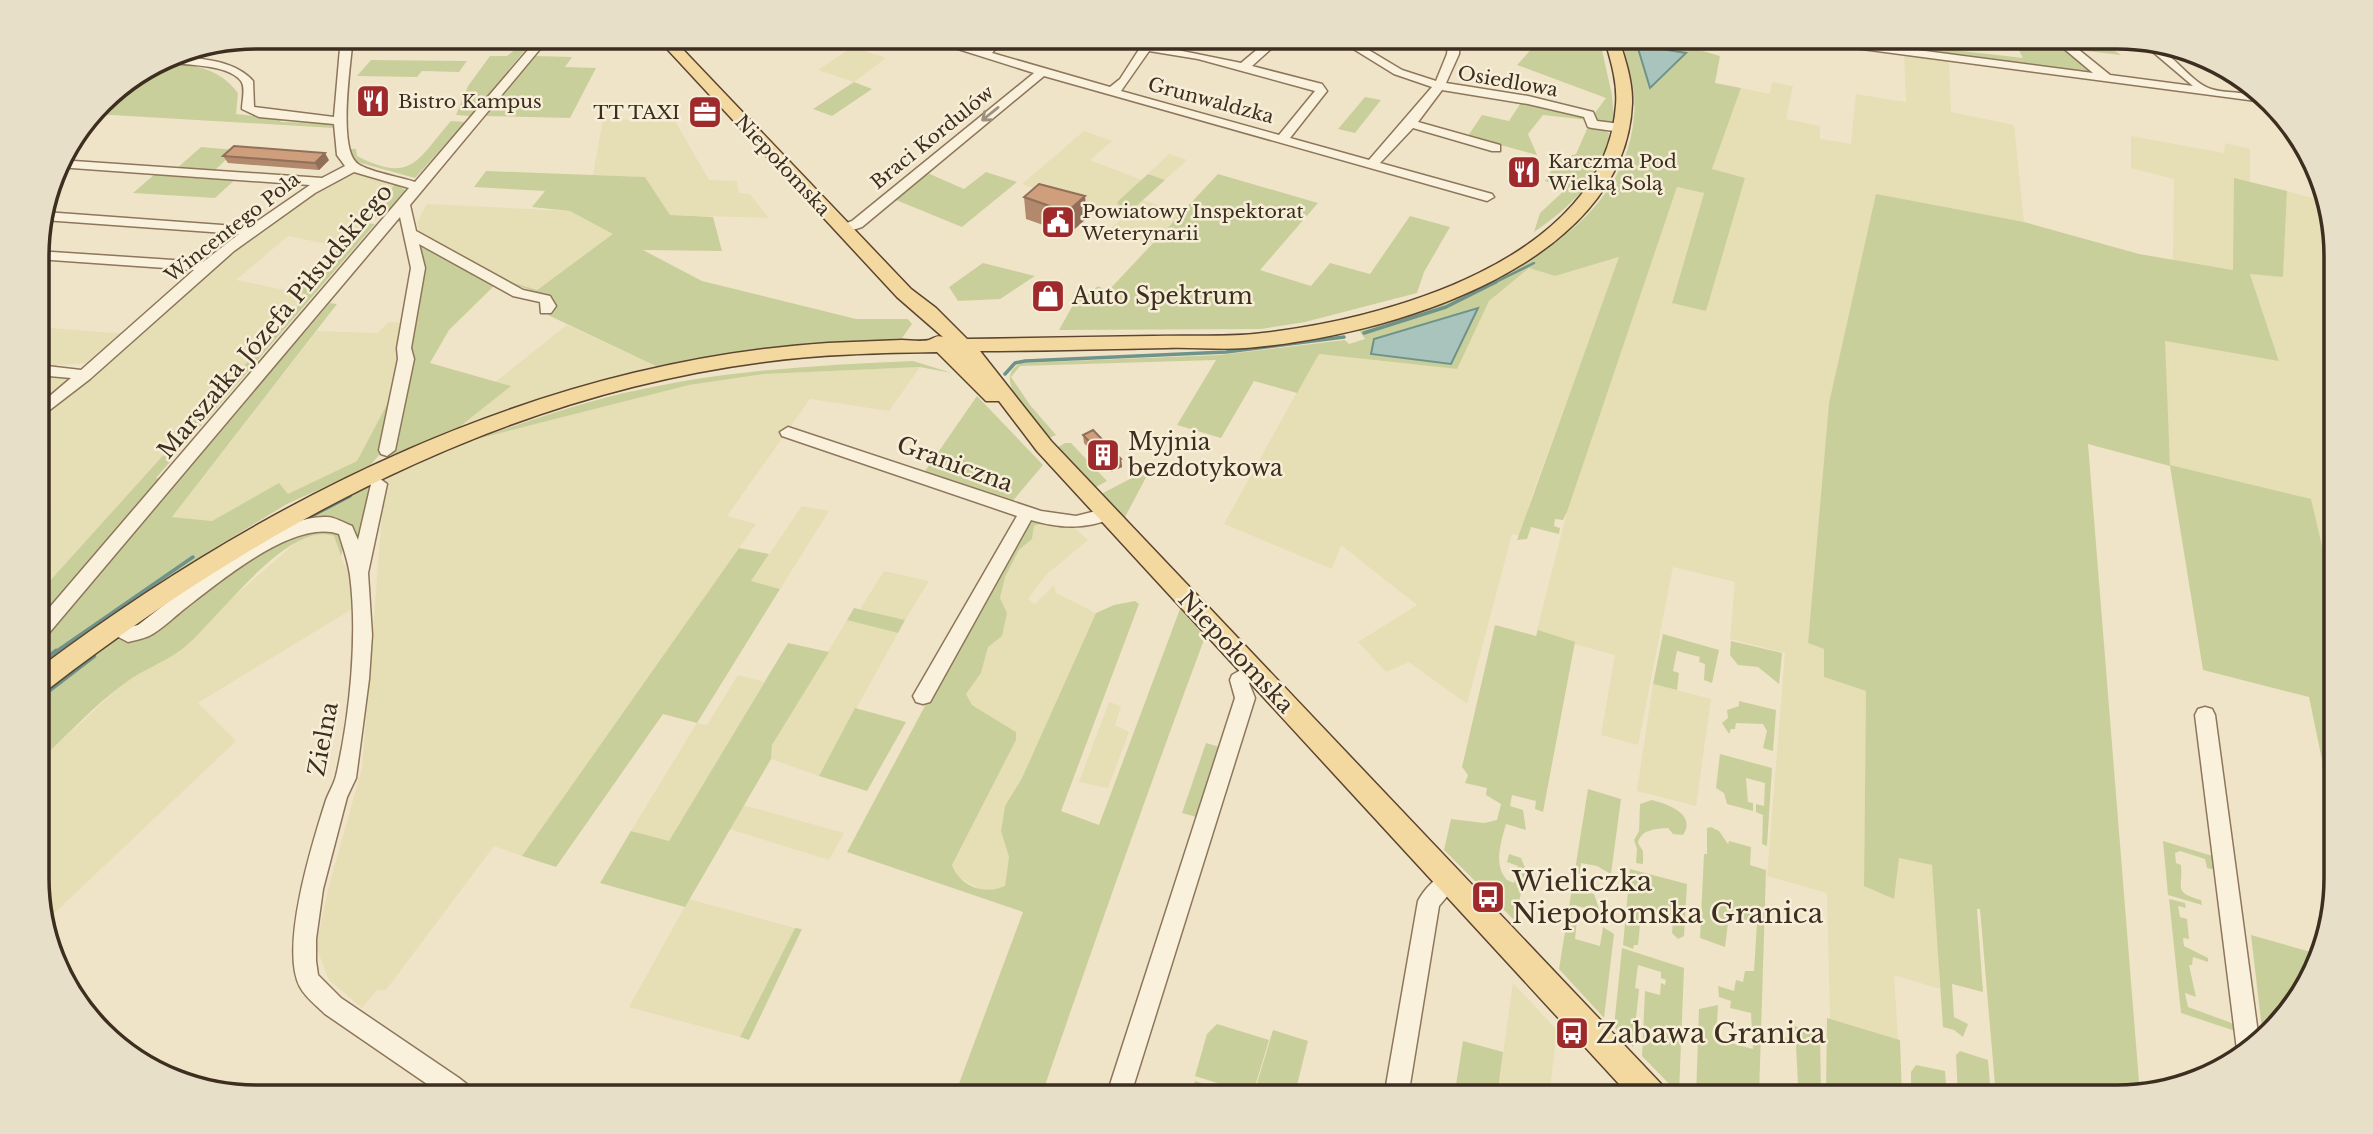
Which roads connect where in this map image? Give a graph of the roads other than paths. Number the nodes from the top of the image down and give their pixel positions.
1 (346, 49) edge
2 (535, 49) edge
3 (674, 49) edge
4 (967, 49) edge
5 (989, 49) edge
6 (1144, 49) edge
7 (1175, 49) edge
8 (1265, 49) edge
9 (1359, 49) edge
10 (1455, 49) edge
11 (1614, 49) edge
12 (1887, 49) edge
13 (2071, 49) edge
14 (2158, 53) edge
15 (985, 54) junction
16 (186, 62) edge
17 (1244, 67) junction
18 (1043, 71) junction
19 (2105, 77) junction
20 (1439, 86) junction
21 (2203, 89) junction
22 (1112, 92) junction
23 (2249, 97) edge
24 (340, 121) junction
25 (1409, 123) junction
26 (1621, 128) junction
27 (1282, 139) junction
28 (1496, 148) dead end
29 (71, 164) edge
30 (1372, 164) junction
31 (353, 167) junction
32 (321, 183) junction
33 (418, 187) junction
34 (1487, 197) dead end
35 (403, 204) junction
36 (53, 217) edge
37 (844, 229) junction
38 (254, 232) junction
39 (412, 234) junction
40 (49, 256) edge
41 (209, 267) junction
42 (904, 293) junction
43 (546, 310) dead end
44 (918, 317) junction
45 (1255, 340) junction
46 (906, 350) junction
47 (1024, 353) junction
48 (957, 354) junction
49 (49, 371) edge
50 (85, 375) junction
51 (997, 385) junction
52 (49, 405) edge
53 (1023, 422) junction
54 (788, 432) dead end
55 (387, 450) dead end
56 (379, 484) dead end
57 (1027, 513) junction
58 (1108, 514) junction
59 (359, 573) junction
60 (49, 621) edge
61 (113, 626) junction
62 (1253, 671) junction
63 (49, 675) edge
64 (923, 695) dead end
65 (2205, 715) dead end
66 (1449, 881) junction
67 (2247, 1038) edge
68 (447, 1085) edge
69 (1122, 1085) edge
70 (1398, 1085) edge
71 (1641, 1085) edge

1 - 24 street
2 - 33 street, Marszałka Józefa Piłsudskiego
3 - 37 main road, Niepołomska
4 - 15 street, Grunwaldzka
5 - 15 street
6 - 22 street
7 - 17 street
8 - 17 street
9 - 20 street, Osiedlowa
10 - 20 street
11 - 26 main road
12 - 19 street
13 - 19 street
14 - 21 street
15 - 18 street, Grunwaldzka
16 - 24 street
17 - 27 street
18 - 22 street, Grunwaldzka
18 -> 37 street, Braci Kordulów
19 - 21 street
20 - 25 street
20 - 26 street, Osiedlowa
21 - 23 street
22 - 27 street, Grunwaldzka
24 - 31 street
25 - 28 street
25 - 30 street
26 - 45 main road
27 - 30 street, Grunwaldzka
29 - 32 street
30 - 34 street, Grunwaldzka
31 - 32 street, Wincentego Pola
31 - 33 street
32 - 38 street, Wincentego Pola
33 - 35 street, Marszałka Józefa Piłsudskiego
35 - 39 street
35 - 60 street, Marszałka Józefa Piłsudskiego
36 - 38 street
37 - 42 main road, Niepołomska
38 - 41 street, Wincentego Pola
39 - 43 street
39 - 55 street
40 - 41 street
41 - 50 street, Wincentego Pola
42 - 44 main road, Niepołomska
42 - 48 main road, Niepołomska
44 - 46 main road
44 - 48 main road, Niepołomska
45 - 47 main road
45 - 48 main road
46 - 48 main road
46 - 48 main road
46 - 61 main road
47 - 48 main road
47 - 51 main road
48 - 51 main road, Niepołomska
48 - 53 main road, Niepołomska
49 - 50 street
50 - 52 street, Wincentego Pola
51 - 53 main road, Niepołomska
53 - 58 main road, Niepołomska
54 - 57 street, Graniczna
56 - 59 street, Zielna
57 - 58 street, Graniczna
57 - 64 street
58 - 62 main road, Niepołomska
59 - 61 street
59 - 68 street, Zielna
61 - 63 main road
62 - 66 main road, Niepołomska
62 - 69 street
65 - 67 street
66 - 70 street
66 - 71 main road

